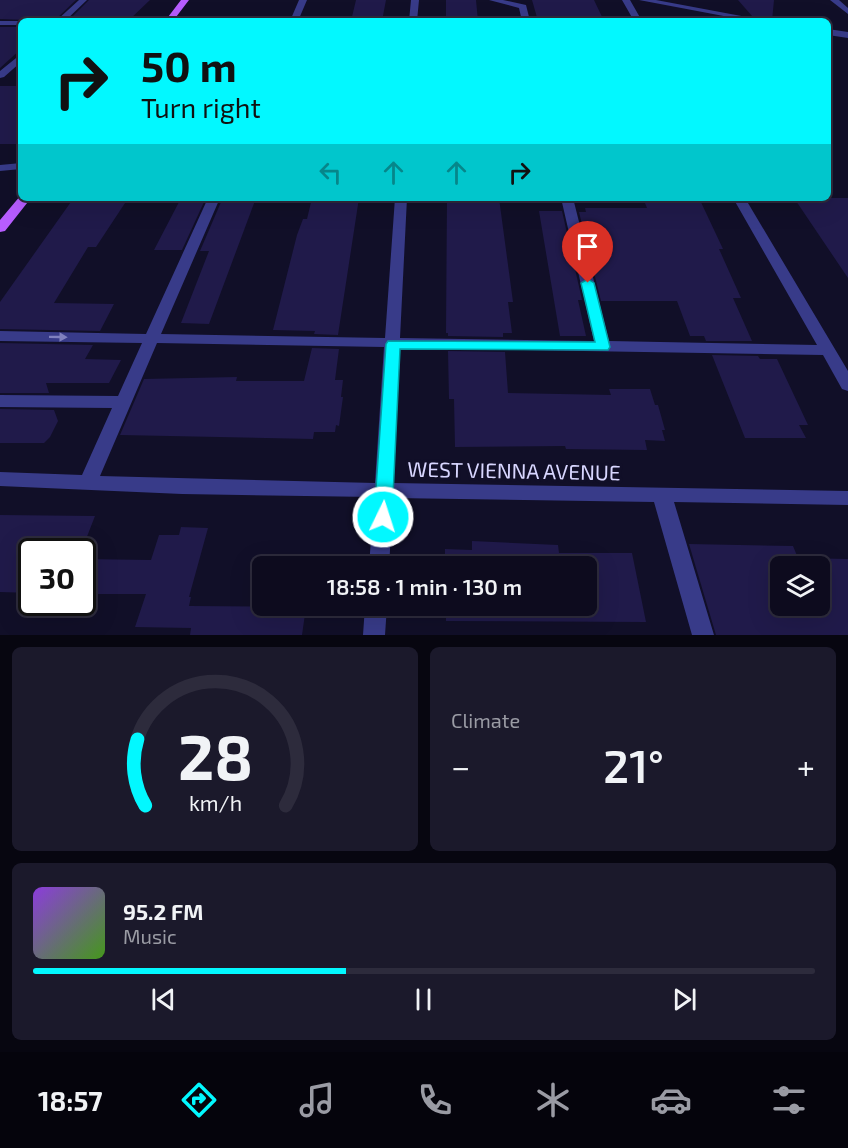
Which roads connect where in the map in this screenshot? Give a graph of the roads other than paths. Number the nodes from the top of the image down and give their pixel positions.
1 (83, 0) edge
2 (186, 0) edge
3 (303, 0) edge
4 (415, 0) edge
5 (493, 0) edge
6 (626, 0) edge
7 (643, 0) edge
8 (834, 0) edge
9 (848, 12) edge
10 (63, 18) edge
11 (171, 18) edge
12 (295, 18) edge
13 (413, 18) edge
14 (525, 18) edge
15 (636, 18) edge
16 (738, 18) edge
17 (0, 23) edge
18 (18, 23) edge
19 (831, 32) edge
20 (848, 35) edge
21 (18, 60) edge
22 (0, 75) edge
23 (18, 75) edge
24 (18, 166) edge
25 (0, 168) edge
26 (22, 201) edge
27 (213, 201) edge
28 (401, 201) edge
29 (568, 201) edge
30 (741, 201) edge
31 (0, 228) edge
32 (0, 336) edge
33 (153, 339) junction
34 (393, 344) junction
35 (603, 347) junction
36 (828, 350) junction
37 (848, 385) edge
38 (0, 401) edge
39 (124, 402) junction
40 (0, 479) edge
41 (88, 482) junction
42 (384, 490) junction
43 (663, 495) junction
44 (848, 498) edge
45 (380, 556) edge
46 (375, 616) edge
47 (374, 635) edge
48 (703, 635) edge

1 - 10 street
2 - 11 main road
3 - 12 street
4 - 13 street
5 - 14 street
6 - 15 street
7 - 16 street
8 - 9 street
17 - 18 street
19 - 20 street
21 - 22 street
22 - 23 street
24 - 25 street
26 - 31 main road
27 - 33 street
28 - 34 street
29 - 35 street
30 - 36 street
32 -> 33 street
33 - 34 street
33 - 39 street
34 - 35 street
34 - 42 street
35 - 36 street
36 - 37 street
38 - 39 street
39 - 41 street
40 - 41 street, WEST VIENNA AVENUE
41 - 42 street, WEST VIENNA AVENUE
42 - 43 street, WEST VIENNA AVENUE
42 - 45 street
43 - 44 street, WEST VIENNA AVENUE
43 - 48 street
46 - 47 street

